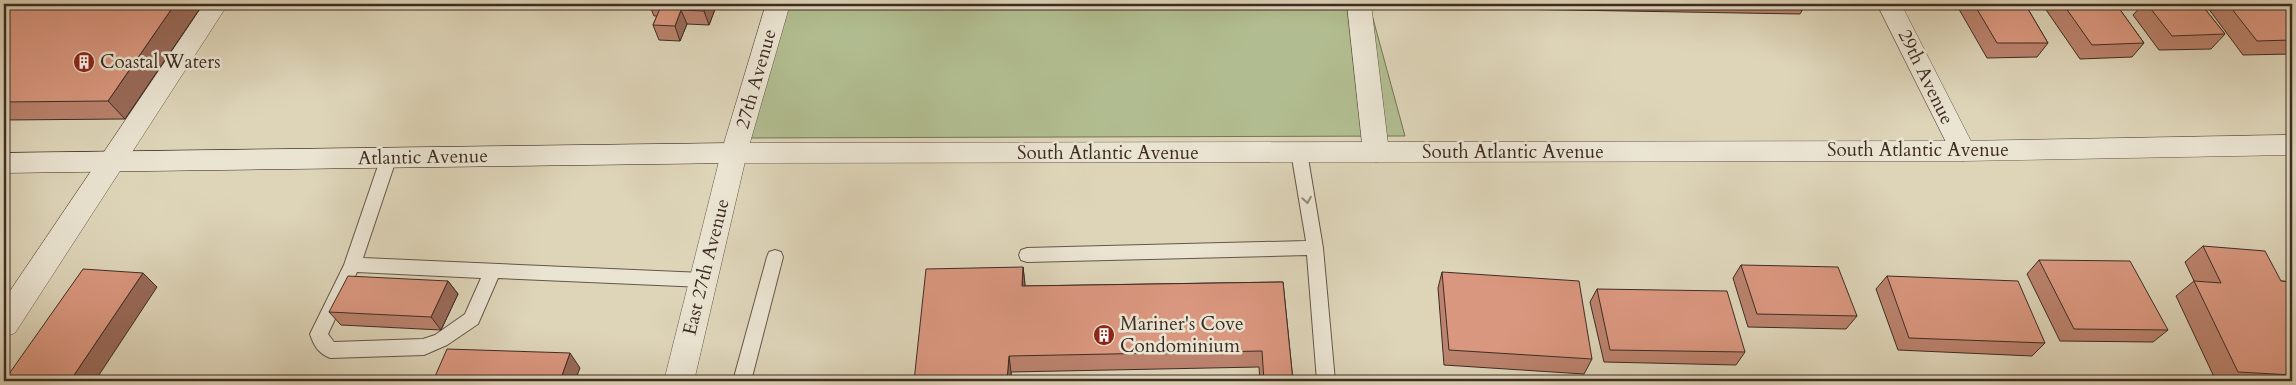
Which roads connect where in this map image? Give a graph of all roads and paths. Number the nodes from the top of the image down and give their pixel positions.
1 (216, 4) edge
2 (778, 4) edge
3 (1359, 4) edge
4 (1889, 4) edge
5 (2292, 145) edge
6 (1963, 151) junction
7 (1299, 152) junction
8 (1376, 152) junction
9 (734, 154) junction
10 (389, 158) junction
11 (113, 160) junction
12 (4, 163) edge
13 (1316, 248) junction
14 (1028, 255) dead end
15 (775, 257) dead end
16 (352, 265) junction
17 (492, 271) junction
18 (703, 280) junction
19 (4, 324) edge
20 (679, 381) edge
21 (742, 381) edge
22 (1326, 381) edge

1 - 11 street
2 - 9 street, 27th Avenue
3 - 8 street
4 - 6 street, 29th Avenue
5 - 6 street, South Atlantic Avenue
6 - 8 street, South Atlantic Avenue
7 - 8 street, South Atlantic Avenue
7 - 9 street, South Atlantic Avenue
7 -> 13 lane
9 - 10 street, Atlantic Avenue
9 - 18 street, East 27th Avenue
10 - 11 street, Atlantic Avenue
10 - 16 lane
11 - 12 street
11 - 19 street
13 - 14 lane
13 - 22 lane
15 - 21 lane
16 - 17 lane
16 - 17 lane
17 - 18 lane
18 - 20 street, East 27th Avenue

